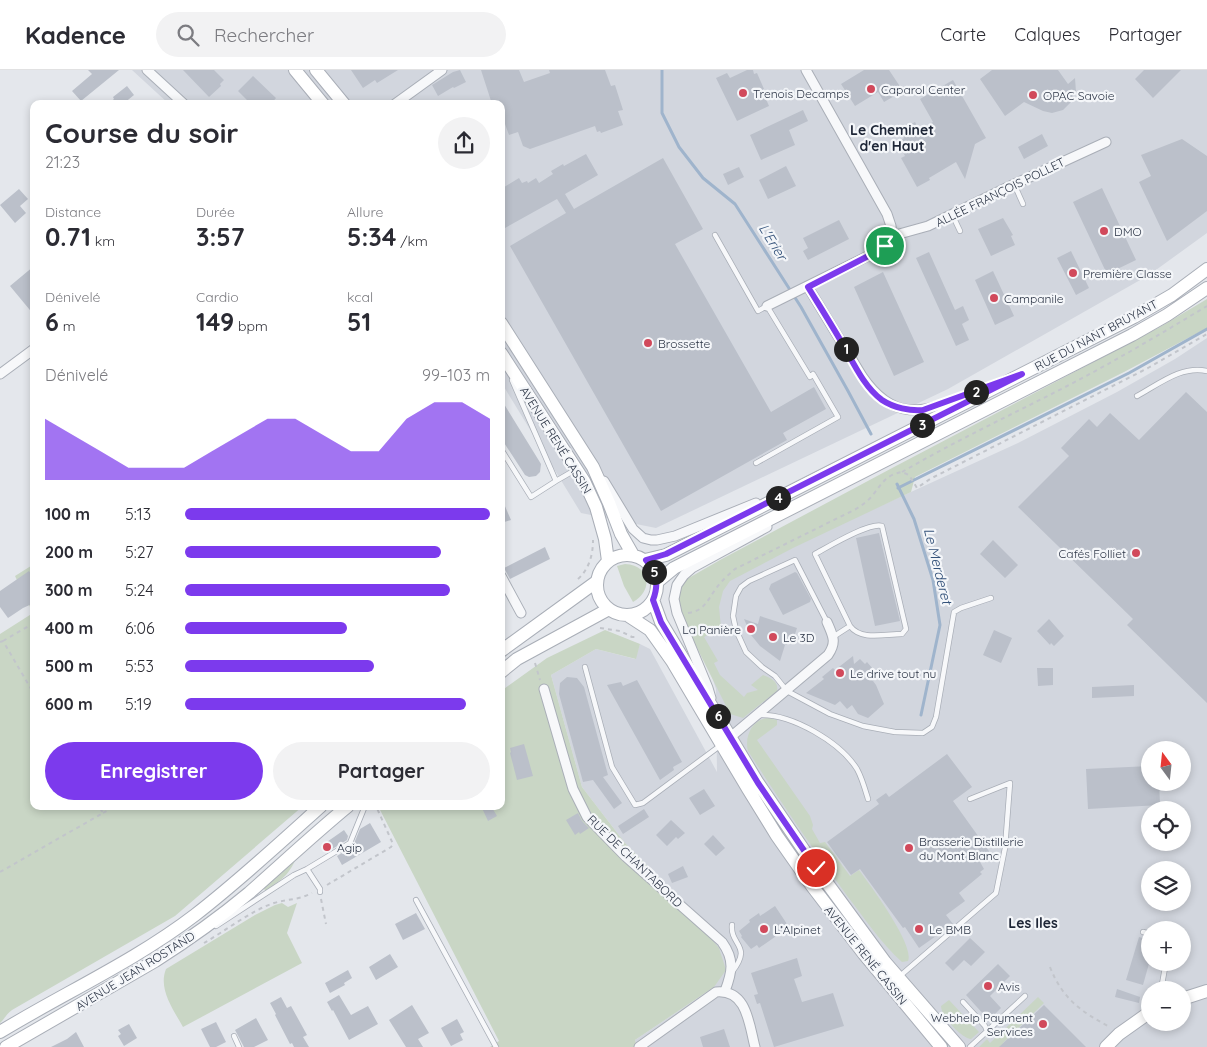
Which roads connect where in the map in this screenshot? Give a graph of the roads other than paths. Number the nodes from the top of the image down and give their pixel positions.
1 (295, 70) edge
2 (316, 70) edge
3 (442, 70) edge
4 (806, 70) edge
5 (149, 71) edge
6 (180, 100) edge
7 (320, 100) edge
8 (341, 100) edge
9 (401, 100) edge
10 (1106, 142) dead end
11 (1014, 184) junction
12 (1023, 204) dead end
13 (952, 214) junction
14 (960, 231) dead end
15 (715, 235) dead end
16 (892, 236) junction
17 (1207, 269) edge
18 (808, 287) junction
19 (1207, 288) edge
20 (767, 306) junction
21 (505, 328) edge
22 (30, 351) edge
23 (505, 359) edge
24 (505, 363) edge
25 (1207, 371) edge
26 (0, 374) edge
27 (1022, 374) junction
28 (1137, 396) dead end
29 (505, 455) edge
30 (756, 462) dead end
31 (593, 467) junction
32 (576, 469) junction
33 (858, 474) junction
34 (821, 477) junction
35 (556, 481) junction
36 (651, 540) joint
37 (633, 555) junction
38 (646, 560) junction
39 (608, 561) junction
40 (596, 582) junction
41 (657, 582) junction
42 (505, 583) edge
43 (991, 598) dead end
44 (653, 600) junction
45 (609, 609) junction
46 (522, 613) dead end
47 (677, 613) joint
48 (628, 615) junction
49 (827, 622) joint
50 (850, 626) junction
51 (833, 637) junction
52 (505, 648) edge
53 (585, 667) dead end
54 (505, 669) edge
55 (544, 689) road end
56 (786, 691) junction
57 (713, 706) junction
58 (758, 715) junction
59 (726, 742) junction
60 (868, 799) dead end
61 (970, 799) dead end
62 (316, 810) edge
63 (343, 810) edge
64 (362, 810) edge
65 (307, 869) junction
66 (320, 890) road end
67 (416, 900) dead end
68 (732, 924) dead end
69 (179, 945) junction
70 (732, 974) junction
71 (894, 981) junction
72 (725, 991) junction
73 (1207, 991) edge
74 (1025, 996) dead end
75 (1191, 996) edge
76 (964, 1002) dead end
77 (1141, 1018) edge
78 (987, 1031) junction
79 (0, 1032) edge
80 (234, 1036) dead end
81 (6, 1047) edge
82 (239, 1047) edge
83 (496, 1047) edge
84 (639, 1047) edge
85 (755, 1047) edge
86 (941, 1047) edge
87 (959, 1047) edge
88 (970, 1047) edge
89 (1106, 1047) edge

1 - 7 main road
2 - 8 main road
3 - 9 street
4 - 16 street
5 - 6 street
10 - 11 street, ALLÉE FRANÇOIS POLLET
11 - 12 lane
11 - 13 street, ALLÉE FRANÇOIS POLLET
13 - 14 lane
13 - 16 street, ALLÉE FRANÇOIS POLLET
15 - 20 lane
16 - 18 street
17 - 27 main road, RUE DU NANT BRUYANT
18 - 20 street
18 - 27 street
19 - 33 main road, RUE DU NANT BRUYANT
20 - 30 lane
21 - 31 main road, AVENUE RENÉ CASSIN
22 - 26 street
23 - 32 main road, AVENUE RENÉ CASSIN
24 - 35 lane
25 - 28 lane
27 - 34 main road, RUE DU NANT BRUYANT
29 - 35 lane
31 - 36 street, AVENUE RENÉ CASSIN
31 - 37 main road, AVENUE RENÉ CASSIN
32 - 35 lane
32 - 39 main road, AVENUE RENÉ CASSIN
33 - 41 main road, RUE DU NANT BRUYANT
33 - 47 street, RUE DU NANT BRUYANT
34 - 36 street, RUE DU NANT BRUYANT
34 - 38 main road, RUE DU NANT BRUYANT
37 - 38 main road
37 - 39 main road
38 - 41 main road
39 - 40 main road
40 - 45 main road
40 - 52 main road
41 - 44 main road
42 - 46 street
43 - 56 lane
44 - 48 main road
44 - 57 main road, AVENUE RENÉ CASSIN
45 - 48 main road
45 - 54 main road
47 - 57 street, AVENUE RENÉ CASSIN
48 - 59 main road, AVENUE RENÉ CASSIN
49 - 51 street
49 - 56 lane
50 - 50 lane
50 - 51 lane
51 - 56 street
53 - 59 lane
55 - 70 street, RUE DE CHANTABORD
56 - 58 street
57 - 59 main road, AVENUE RENÉ CASSIN
58 - 59 street
58 - 60 lane
59 - 71 main road, AVENUE RENÉ CASSIN
61 - 71 lane
62 - 79 main road, AVENUE JEAN ROSTAND
63 - 69 main road, AVENUE JEAN ROSTAND
64 - 65 lane
65 - 66 lane
65 - 69 lane
67 - 83 lane
68 - 70 lane
69 - 81 main road, AVENUE JEAN ROSTAND
70 - 72 street
71 - 86 main road, AVENUE RENÉ CASSIN
71 - 87 main road, AVENUE RENÉ CASSIN
72 - 84 street
72 - 85 street
73 - 75 main road
74 - 78 lane
76 - 78 lane
77 - 89 main road
78 - 88 lane
80 - 82 lane

